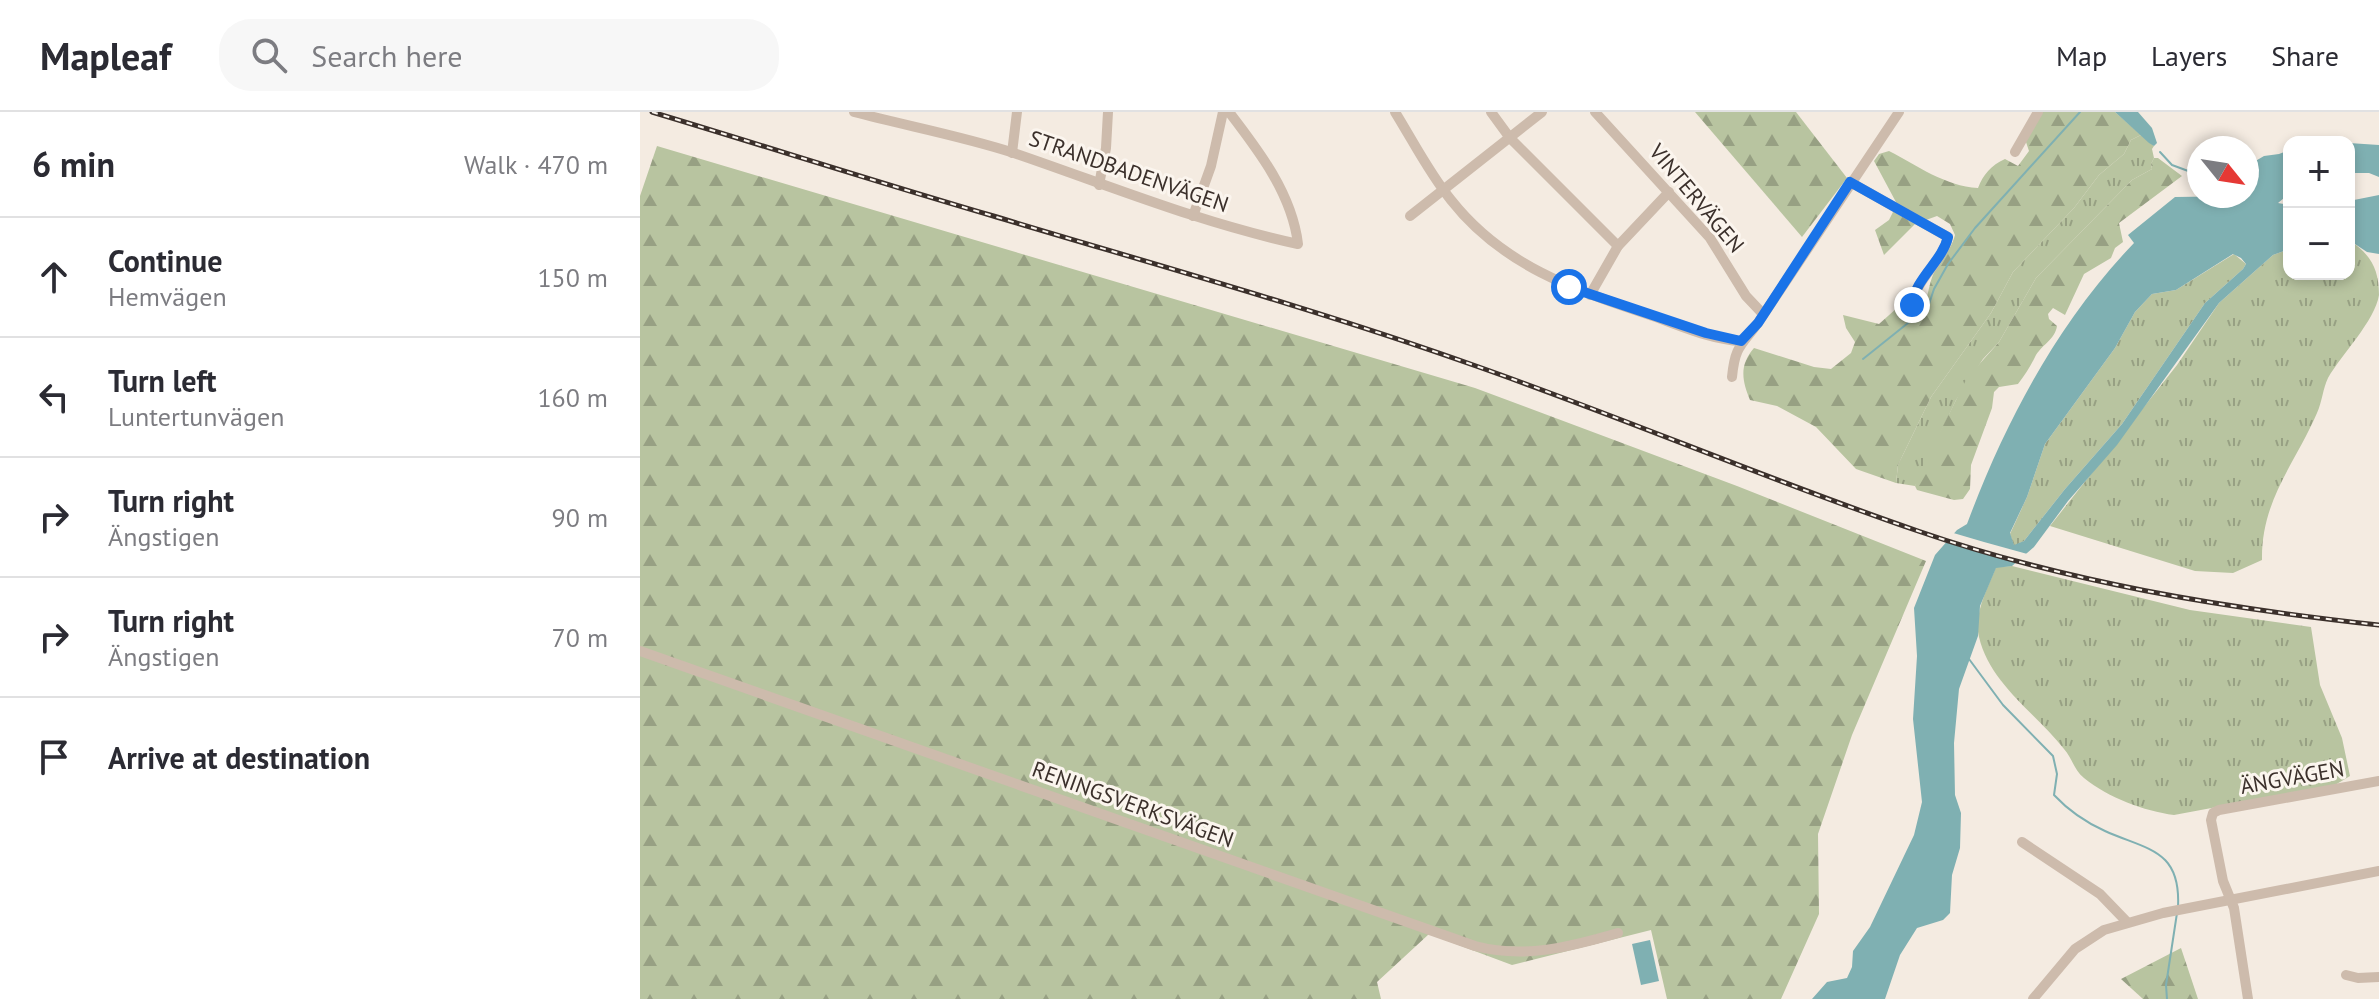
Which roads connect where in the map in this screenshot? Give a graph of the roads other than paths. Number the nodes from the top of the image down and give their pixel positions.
1 (854, 112) edge
2 (1017, 112) edge
3 (1108, 112) edge
4 (1226, 112) edge
5 (1395, 112) edge
6 (1491, 112) edge
7 (1542, 112) edge
8 (1595, 112) edge
9 (1899, 112) edge
10 (2038, 112) edge
11 (1510, 138) junction
12 (2015, 152) dead end
13 (1012, 153) junction
14 (1850, 182) junction
15 (1099, 185) junction
16 (1443, 190) junction
17 (1669, 192) junction
18 (1193, 216) junction
19 (1410, 216) dead end
20 (1618, 246) junction
21 (1590, 295) junction
22 (1912, 305) dead end
23 (1763, 314) junction
24 (1741, 341) junction
25 (1732, 377) dead end
26 (640, 651) edge
27 (2379, 781) edge
28 (2022, 842) dead end
29 (2379, 871) edge
30 (2232, 900) junction
31 (2127, 922) junction
32 (1618, 933) dead end
33 (2346, 975) dead end
34 (2379, 977) edge
35 (2033, 999) edge
36 (2248, 999) edge

1 - 13 street, STRANDBADENVÄGEN
2 - 13 street
3 - 15 street
4 - 18 street
4 - 18 street, STRANDBADENVÄGEN
5 - 16 street
6 - 11 street
7 - 11 street
8 - 17 street, VINTERVÄGEN
9 - 14 street
10 - 12 street
11 - 16 street
11 - 20 street
13 - 15 street, STRANDBADENVÄGEN
14 - 22 street
14 - 23 street
15 - 18 street, STRANDBADENVÄGEN
16 - 19 street
16 - 21 street
17 - 20 street
17 - 23 street, VINTERVÄGEN
20 - 21 street
21 - 24 street
23 - 24 street
24 - 25 street
26 - 32 street, RENINGSVERKSVÄGEN
27 - 30 street, ÄNGVÄGEN
28 - 31 street
29 - 30 street
30 - 31 street
30 - 36 street
31 - 35 street
33 - 34 street

